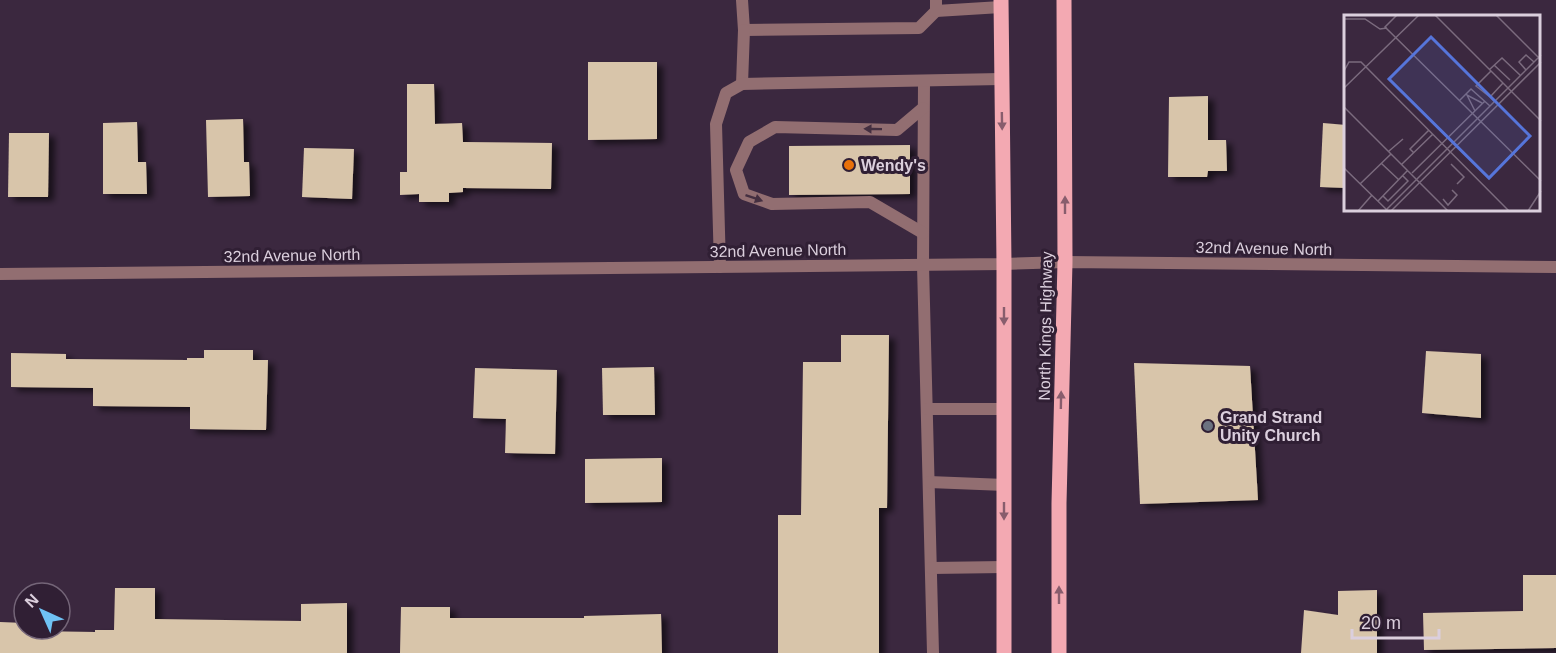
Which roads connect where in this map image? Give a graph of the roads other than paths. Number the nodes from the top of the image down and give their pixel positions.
1 (742, 0) edge
2 (1064, 0) edge
3 (1001, 4) edge
4 (936, 5) edge
5 (744, 30) junction
6 (1001, 79) junction
7 (924, 82) junction
8 (742, 84) junction
9 (923, 108) junction
10 (736, 170) junction
11 (717, 171) junction
12 (923, 233) junction
13 (1065, 262) junction
14 (1004, 264) junction
15 (923, 265) junction
16 (720, 267) junction
17 (1556, 267) edge
18 (0, 274) edge
19 (927, 409) junction
20 (1004, 409) junction
21 (929, 482) junction
22 (1005, 485) junction
23 (1004, 567) junction
24 (931, 568) junction
25 (933, 653) edge
26 (1005, 653) edge
27 (1059, 653) edge

1 - 5 street
13 -> 2 main road, North Kings Highway
3 - 4 street
3 - 6 main road
4 - 5 street
5 - 8 street
6 - 7 street
6 -> 14 main road
7 - 8 street
7 - 9 street
8 - 11 street
9 -> 10 street
9 - 12 street
10 - 11 street
10 -> 12 street
11 - 16 street
12 - 15 street
13 - 14 street, 32nd Avenue North
13 - 17 street, 32nd Avenue North
27 -> 13 main road, North Kings Highway
14 - 15 street, 32nd Avenue North
14 -> 20 main road
15 - 16 street, 32nd Avenue North
15 - 19 street
16 - 18 street, 32nd Avenue North
19 - 20 street
19 - 21 street
20 - 22 main road
21 - 22 street
21 - 24 street
22 -> 23 main road
23 - 24 street
23 - 26 main road
24 - 25 street

